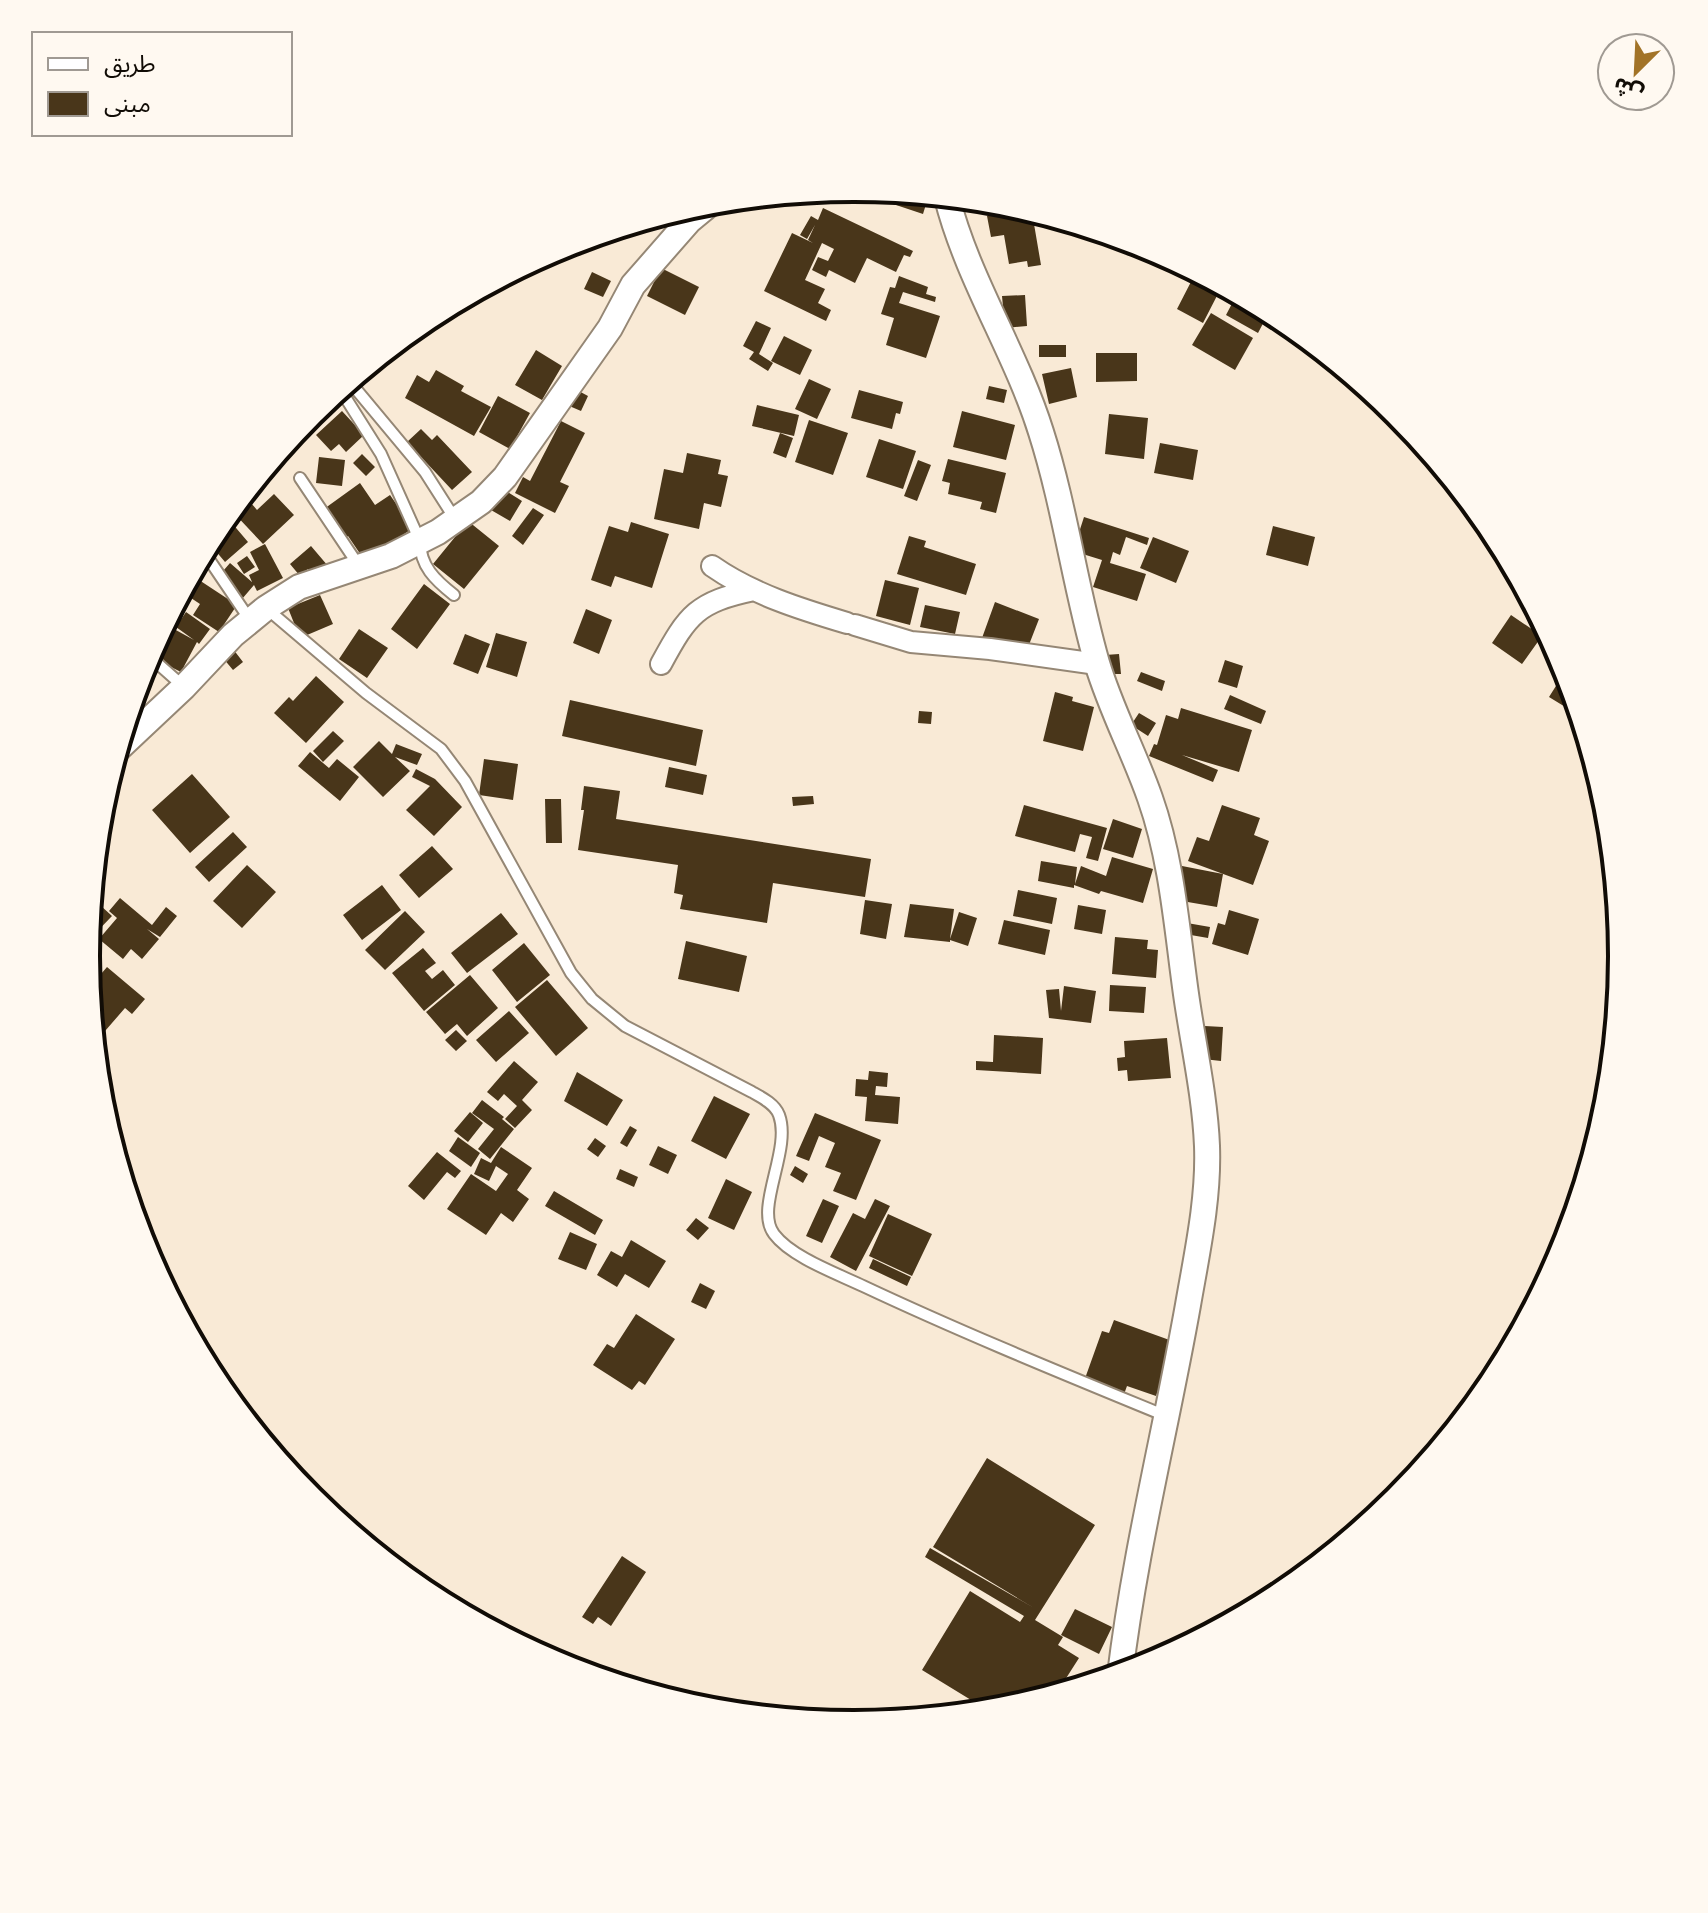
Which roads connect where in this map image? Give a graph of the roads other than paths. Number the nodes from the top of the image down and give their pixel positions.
1 (950, 209) edge
2 (689, 221) edge
3 (357, 390) edge
4 (347, 400) edge
5 (300, 478) dead end
6 (456, 521) junction
7 (420, 541) junction
8 (212, 561) edge
9 (712, 566) dead end
10 (360, 568) junction
11 (754, 590) junction
12 (454, 595) dead end
13 (258, 614) junction
14 (159, 664) edge
15 (661, 664) dead end
16 (1097, 664) junction
17 (184, 687) junction
18 (134, 734) edge
19 (1168, 1417) junction
20 (1122, 1661) edge

1 - 16 street
2 - 6 street
3 - 6 lane
4 - 7 lane
5 - 10 lane
6 - 7 street
7 - 10 street
7 - 12 lane
8 - 13 lane
9 - 11 street
10 - 13 street
11 - 15 street
11 - 16 street
13 - 17 street
13 - 19 lane
14 - 17 lane
16 - 19 street
17 - 18 street
19 - 20 street

